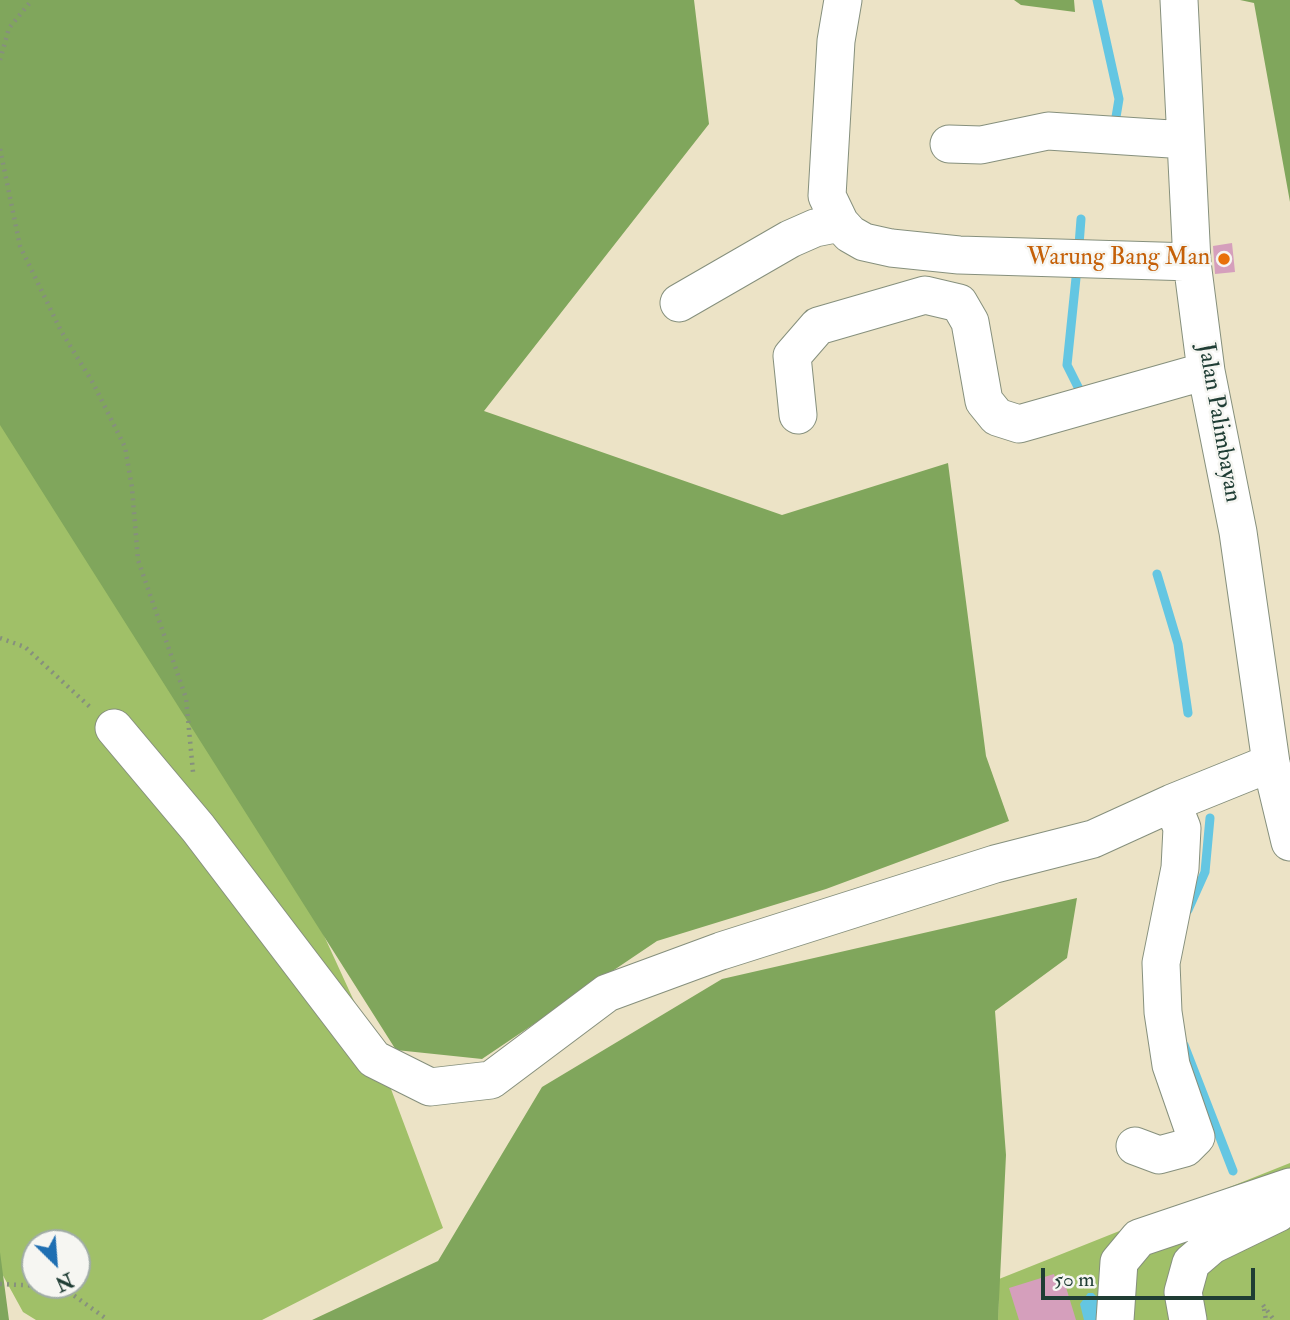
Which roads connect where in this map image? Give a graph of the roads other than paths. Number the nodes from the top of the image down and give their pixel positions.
1 (843, 0) edge
2 (1179, 0) edge
3 (1186, 139) junction
4 (949, 144) dead end
5 (840, 223) junction
6 (1192, 262) junction
7 (679, 303) dead end
8 (1206, 371) junction
9 (798, 415) dead end
10 (114, 728) road end
11 (1271, 763) junction
12 (1172, 803) junction
13 (1290, 842) edge
14 (1135, 1146) dead end
15 (1290, 1189) edge
16 (1115, 1320) edge
17 (1188, 1320) edge

1 - 5 street
2 - 3 street, Jalan Palimbayan
3 - 4 street
3 - 6 street, Jalan Palimbayan
5 - 6 street
5 - 7 street
6 - 8 street, Jalan Palimbayan
8 - 9 street
8 - 11 street, Jalan Palimbayan
10 - 12 street
11 - 12 street
11 - 13 street, Jalan Palimbayan
12 - 14 street
15 - 16 street
15 - 17 street

